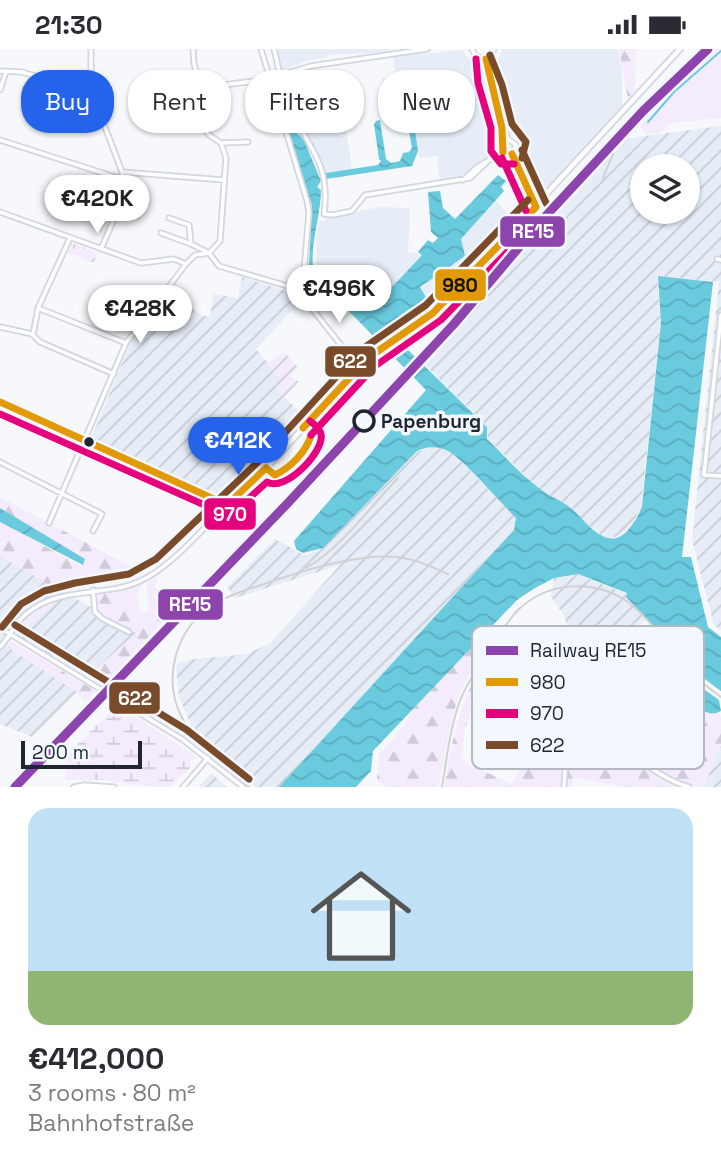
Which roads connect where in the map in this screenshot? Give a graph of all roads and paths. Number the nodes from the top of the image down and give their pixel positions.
1 (91, 49) edge
2 (193, 49) edge
3 (261, 49) edge
4 (274, 49) edge
5 (427, 49) edge
6 (472, 49) edge
7 (494, 49) edge
8 (680, 49) edge
9 (480, 59) junction
10 (486, 59) junction
11 (91, 70) edge
12 (196, 70) edge
13 (272, 70) edge
14 (276, 70) edge
15 (298, 70) edge
16 (0, 71) edge
17 (6, 72) junction
18 (21, 72) edge
19 (490, 82) junction
20 (0, 90) edge
21 (502, 128) junction
22 (107, 133) edge
23 (209, 133) edge
24 (290, 133) edge
25 (304, 133) edge
26 (0, 140) edge
27 (509, 140) junction
28 (248, 142) dead end
29 (220, 143) junction
30 (503, 143) junction
31 (503, 152) junction
32 (512, 154) junction
33 (123, 174) junction
34 (224, 180) junction
35 (536, 207) junction
36 (0, 212) edge
37 (169, 218) dead end
38 (161, 233) dead end
39 (70, 238) junction
40 (191, 244) junction
41 (101, 249) junction
42 (209, 253) junction
43 (186, 264) junction
44 (301, 290) junction
45 (38, 308) junction
46 (721, 315) edge
47 (0, 327) edge
48 (33, 335) junction
49 (127, 343) junction
50 (359, 368) junction
51 (114, 374) junction
52 (0, 402) edge
53 (86, 440) junction
54 (0, 462) edge
55 (721, 476) edge
56 (64, 493) junction
57 (228, 505) junction
58 (49, 523) dead end
59 (93, 531) dead end
60 (93, 590) junction
61 (0, 628) edge
62 (129, 632) dead end
63 (10, 634) junction
64 (0, 647) edge
65 (208, 758) junction
66 (565, 769) edge
67 (654, 769) edge
68 (74, 787) edge
69 (114, 787) edge
70 (183, 787) edge
71 (243, 787) edge
72 (564, 787) edge
73 (689, 787) edge

1 - 11 street
2 - 12 street
3 - 13 street
4 - 14 street
5 - 15 street
6 - 9 street
7 - 10 street
8 - 35 street
9 - 10 street
9 - 19 street
10 - 19 street
16 - 17 street
17 - 18 street
17 - 20 street
19 - 21 street
21 - 27 street
21 - 30 street
22 - 33 street
23 - 29 street
24 - 44 street
25 - 31 street
26 - 33 street
27 - 30 street
27 - 32 street
28 - 29 street
29 - 34 street
30 - 31 street
31 - 32 street
32 - 35 street
33 - 34 street
33 - 41 street
34 - 42 street
35 - 50 street
36 - 39 street
37 - 40 street
38 - 40 street
39 - 41 street
39 - 45 street
40 - 42 street
41 - 43 street
42 - 43 street
42 - 44 street
43 - 49 street
44 - 50 street
45 - 48 street
45 - 49 street
46 - 55 street
47 - 48 street
48 - 51 street
49 - 51 street
50 - 57 street
51 - 53 street
52 - 53 street
53 - 56 street
53 - 57 street
54 - 56 street
56 - 58 street
56 - 59 street
57 - 60 street
60 - 62 street
60 - 63 street
61 - 63 street
63 - 64 street
63 - 65 street
65 - 70 street
65 - 71 street
66 - 72 street
67 - 73 street
68 - 69 street

